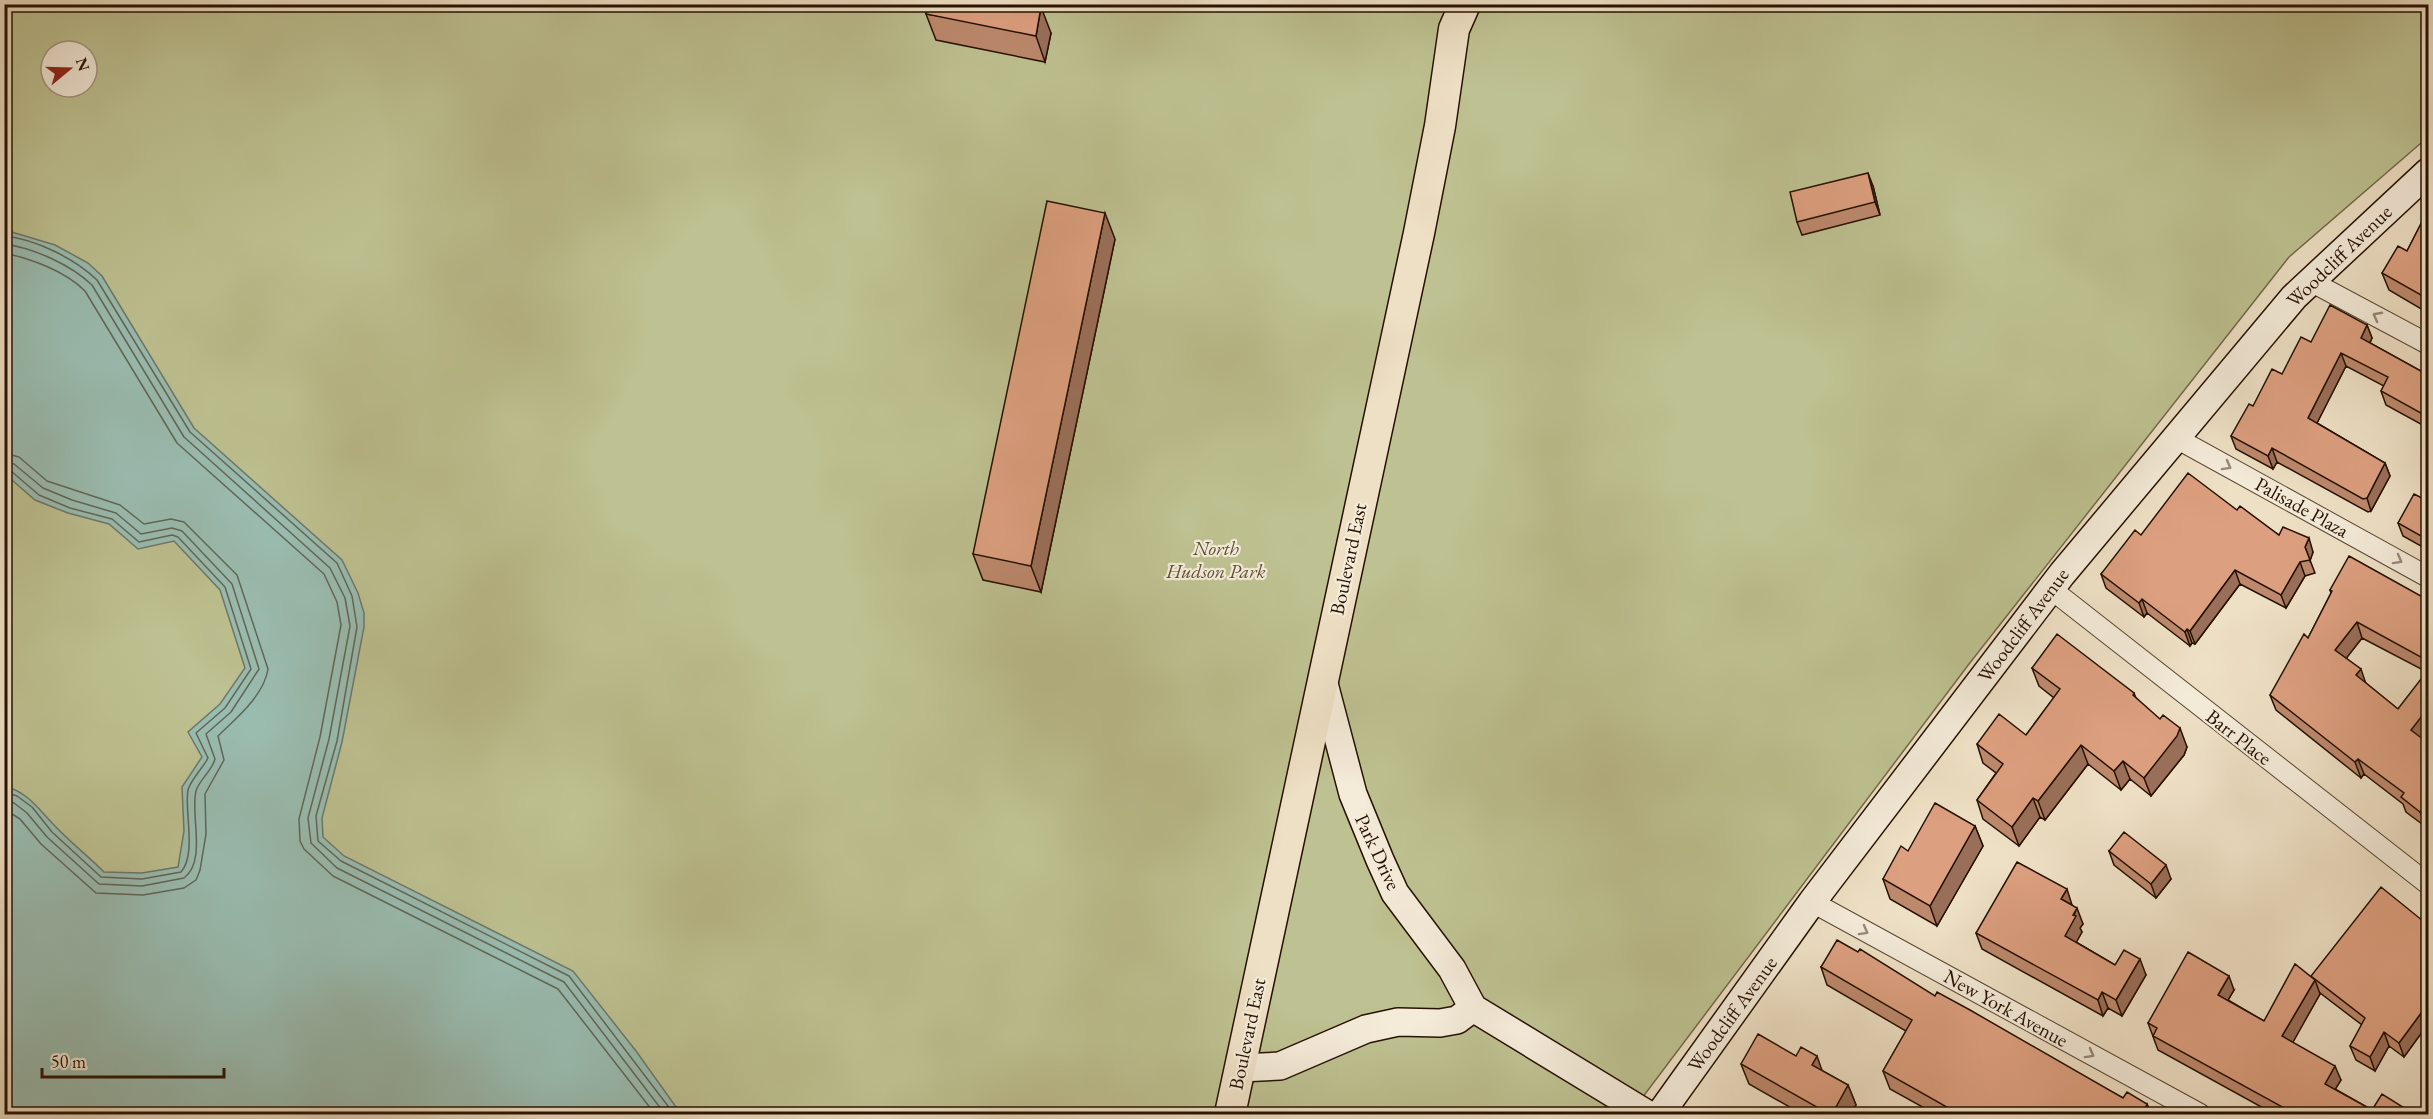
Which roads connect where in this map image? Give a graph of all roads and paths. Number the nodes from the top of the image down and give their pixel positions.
1 (1454, 13) edge
2 (2428, 172) edge
3 (2310, 281) junction
4 (2428, 344) edge
5 (2176, 438) junction
6 (2428, 577) edge
7 (2051, 589) junction
8 (1323, 679) junction
9 (2428, 884) edge
10 (1812, 902) junction
11 (1473, 1008) junction
12 (1239, 1068) junction
13 (1230, 1114) edge
14 (1647, 1114) edge
15 (1660, 1114) edge
16 (2200, 1114) edge

1 - 8 main road, Boulevard East
2 - 3 main road, Woodcliff Avenue
4 -> 3 street
3 - 5 main road, Woodcliff Avenue
5 -> 6 street, Palisade Plaza
5 - 7 main road, Woodcliff Avenue
7 - 9 street, Barr Place
7 - 10 main road, Woodcliff Avenue
8 - 11 main road, Park Drive
8 - 12 main road, Boulevard East
10 - 15 main road, Woodcliff Avenue
10 -> 16 street, New York Avenue
11 - 12 main road
11 - 14 main road
12 - 13 main road, Boulevard East

